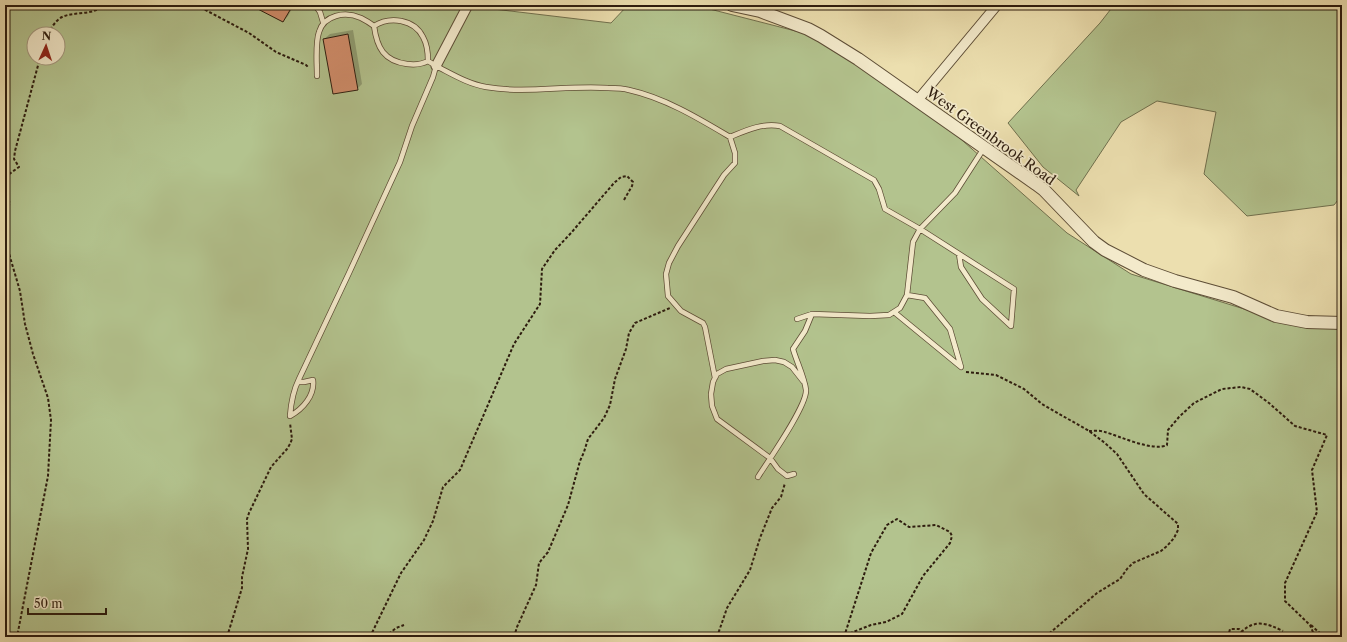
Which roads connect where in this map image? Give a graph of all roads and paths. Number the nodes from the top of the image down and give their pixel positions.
1 (104, 5) edge
2 (196, 5) edge
3 (315, 5) edge
4 (468, 5) edge
5 (732, 5) edge
6 (997, 5) edge
7 (323, 22) junction
8 (54, 26) edge
9 (374, 26) junction
10 (432, 64) junction
11 (38, 66) edge
12 (317, 76) joint
13 (917, 101) junction
14 (730, 137) junction
15 (984, 148) junction
16 (5, 177) edge
17 (5, 196) edge
18 (624, 200) dead end
19 (5, 213) edge
20 (920, 229) junction
21 (5, 240) edge
22 (959, 254) junction
23 (907, 295) junction
24 (676, 305) junction
25 (894, 312) junction
26 (812, 314) junction
27 (797, 319) dead end
28 (1342, 322) edge
29 (965, 372) dead end
30 (715, 378) junction
31 (298, 379) junction
32 (803, 381) junction
33 (290, 416) junction
34 (1089, 431) junction
35 (770, 458) junction
36 (794, 474) dead end
37 (787, 476) junction
38 (758, 477) dead end
39 (404, 625) dead end
40 (1310, 625) junction
41 (1283, 631) dead end
42 (1241, 632) junction
43 (17, 637) edge
44 (226, 637) edge
45 (370, 637) edge
46 (385, 637) edge
47 (514, 637) edge
48 (717, 637) edge
49 (845, 637) edge
50 (1045, 637) edge
51 (1228, 637) edge
52 (1248, 637) edge
53 (1315, 637) edge
54 (1324, 637) edge

1 - 8 path
2 - 12 path
3 - 7 lane
4 - 10 street
5 - 13 street, West Greenbrook Road
6 - 13 street
7 - 9 lane
7 - 12 lane
9 - 10 lane
9 - 10 lane
10 - 14 lane
10 - 31 lane
11 - 16 path
13 - 15 street, West Greenbrook Road
14 - 20 lane
14 - 24 lane
15 - 20 lane
15 - 28 street, West Greenbrook Road
17 - 19 path
18 - 45 path
20 - 22 lane
20 - 23 lane
21 - 43 path
22 - 22 lane
23 - 25 lane
23 - 25 lane
24 - 30 lane
24 - 47 path
25 - 26 lane
26 - 27 lane
26 - 32 lane
29 - 34 path
30 - 32 lane
30 - 35 lane
31 - 33 lane
31 - 33 lane
32 - 35 lane
33 - 44 path
34 - 40 path
34 - 50 path
35 - 37 lane
35 - 38 lane
36 - 37 lane
37 - 48 path
39 - 46 path
40 - 53 path
40 - 54 path
41 - 42 path
42 - 51 path
42 - 52 path
49 - 49 path

